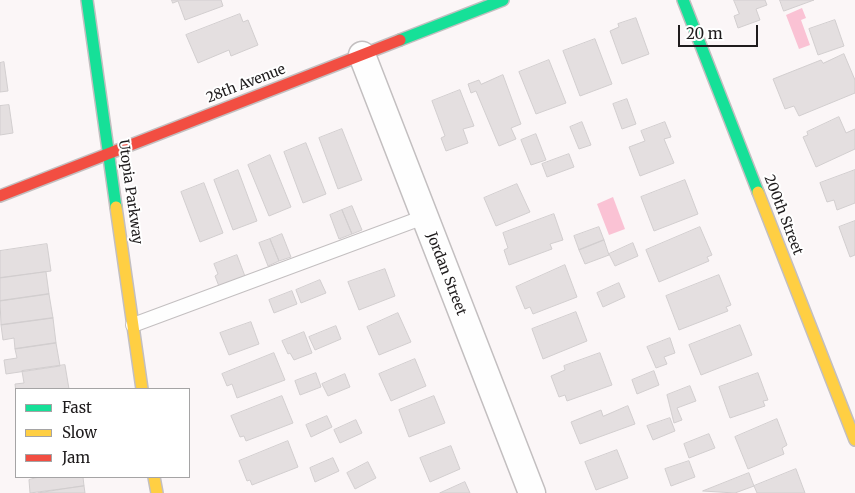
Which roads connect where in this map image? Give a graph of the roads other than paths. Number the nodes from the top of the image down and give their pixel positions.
1 (86, 0) edge
2 (504, 0) edge
3 (683, 0) edge
4 (362, 55) junction
5 (110, 154) junction
6 (0, 196) edge
7 (424, 217) junction
8 (133, 325) junction
9 (142, 388) edge
10 (855, 440) edge
11 (154, 478) edge
12 (156, 493) edge
13 (532, 493) edge

1 - 5 street, Utopia Parkway
2 - 4 street, 28th Avenue
3 - 10 street, 200th Street
4 - 5 street, 28th Avenue
4 - 7 street, Jordan Street
5 - 6 street, 28th Avenue
5 - 8 street, Utopia Parkway
7 - 8 lane
7 - 13 street, Jordan Street
8 - 9 street, Utopia Parkway
11 - 12 street

